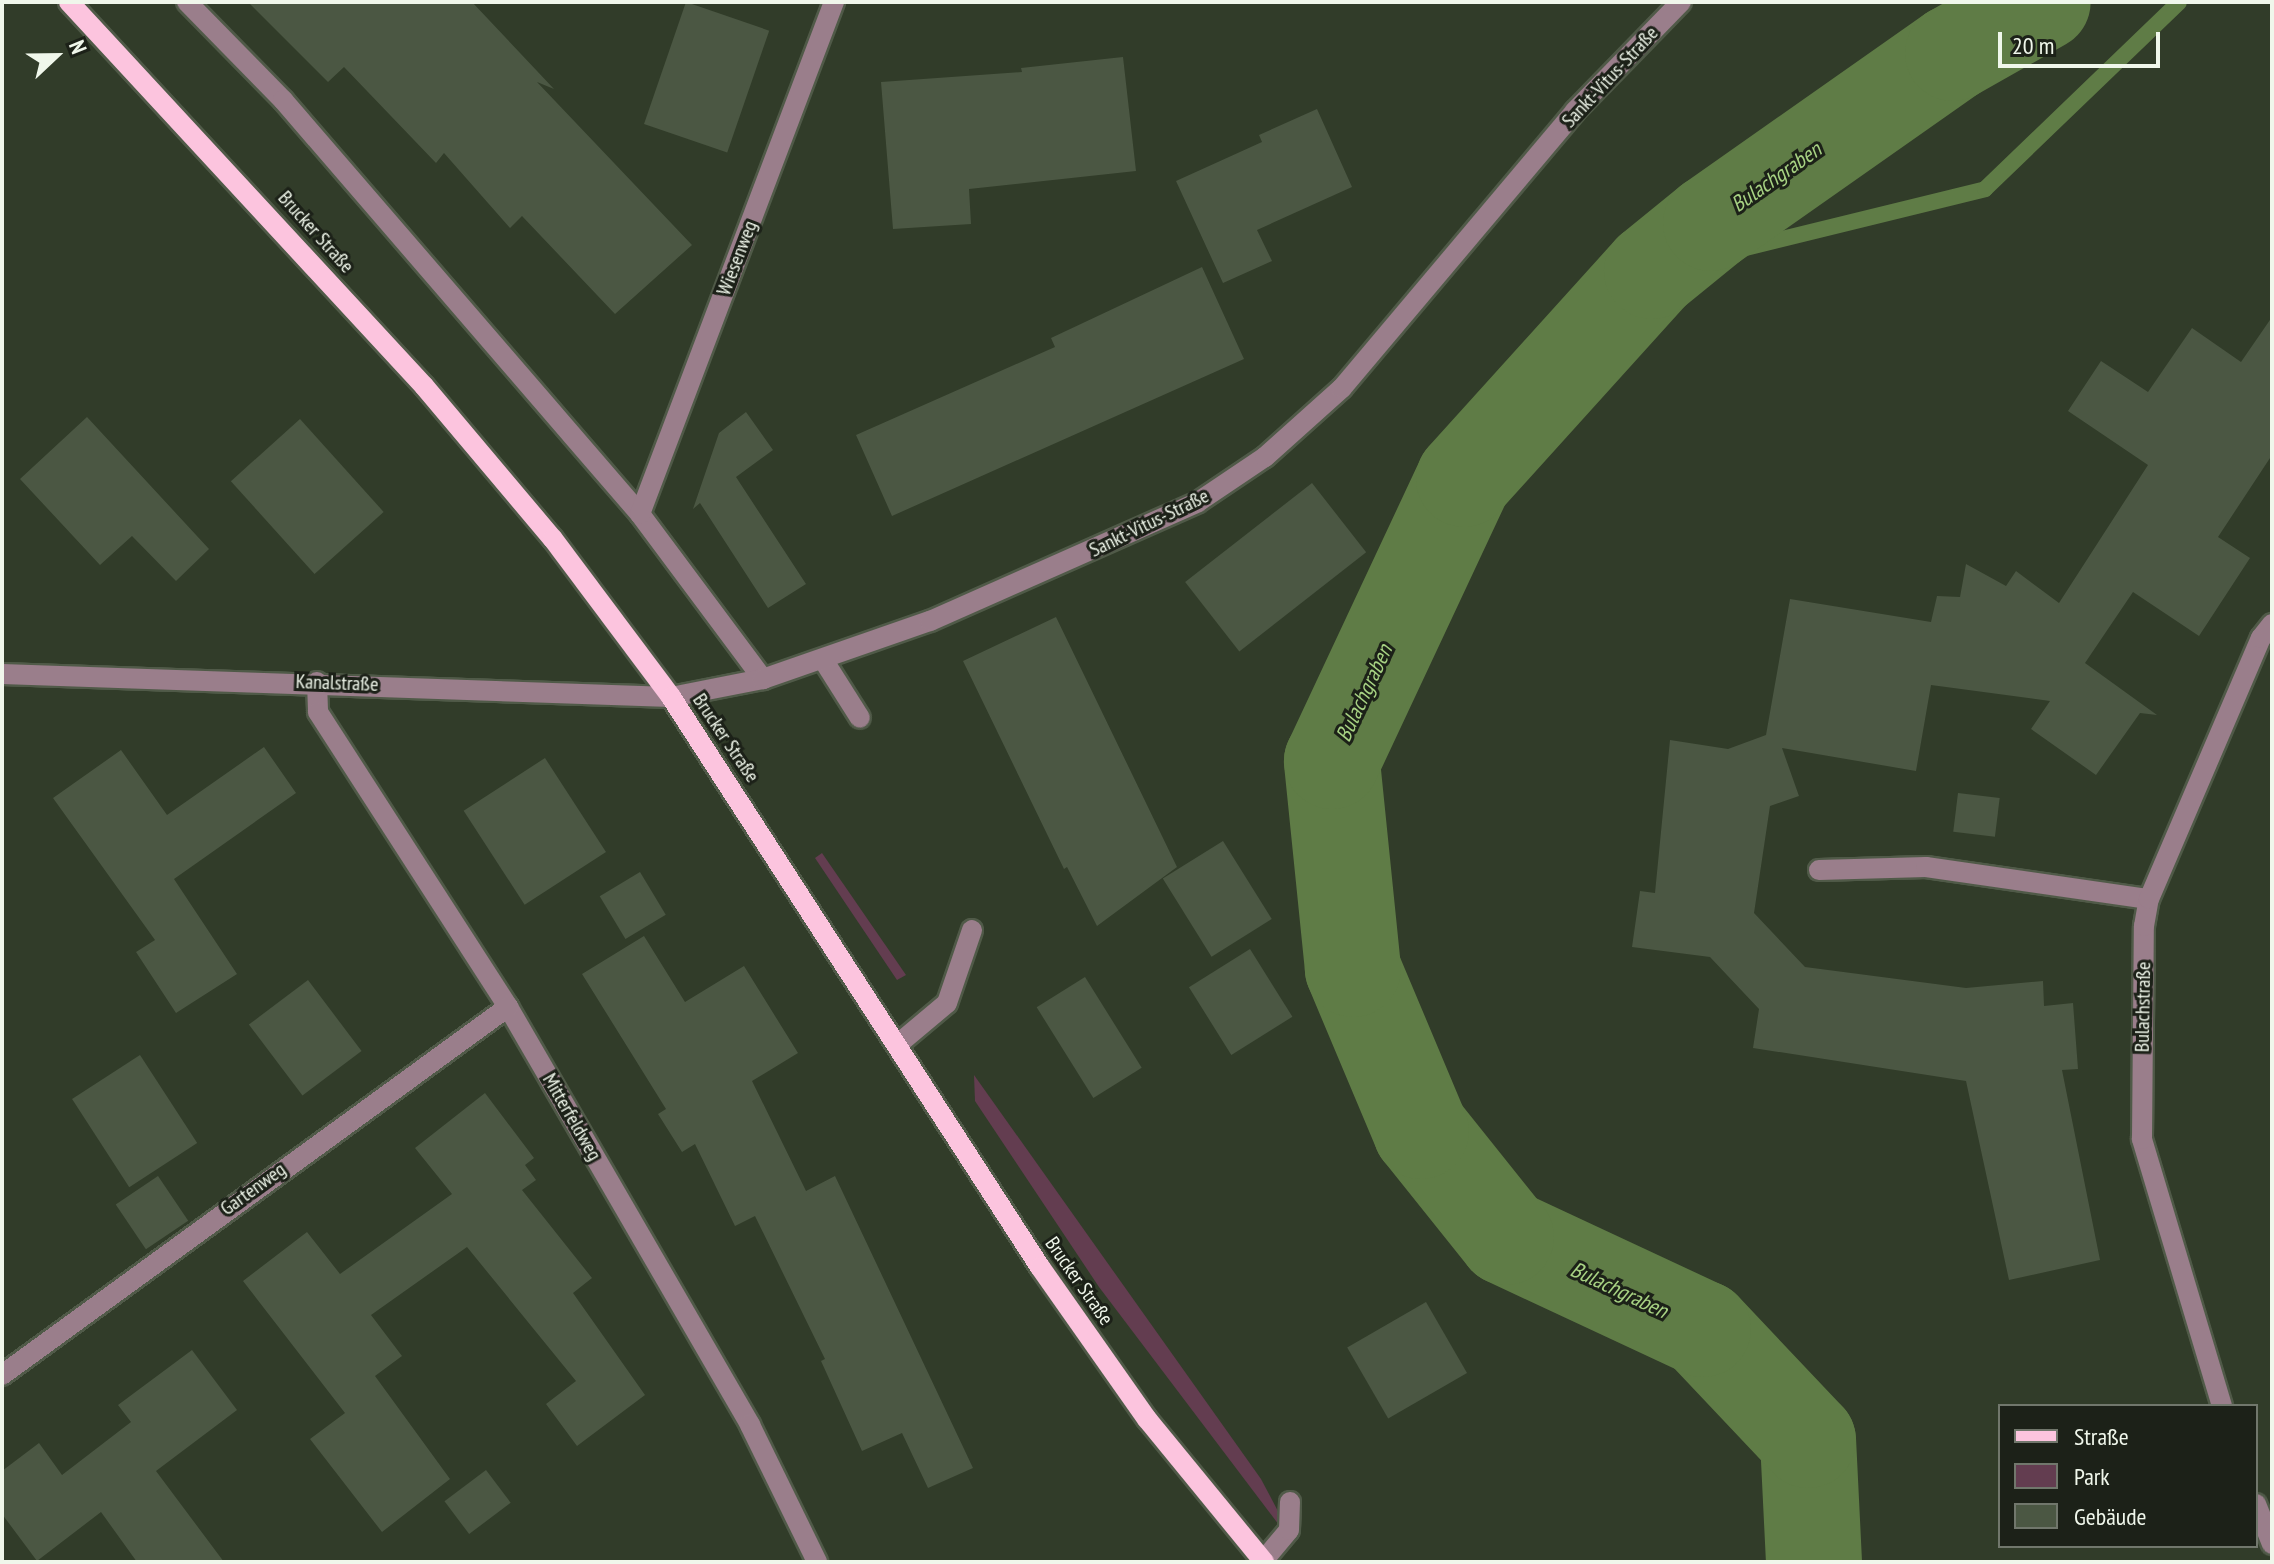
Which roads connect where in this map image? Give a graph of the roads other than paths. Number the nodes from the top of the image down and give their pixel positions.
1 (69, 2) edge
2 (187, 2) edge
3 (834, 2) edge
4 (1681, 2) edge
5 (640, 514) junction
6 (2272, 624) edge
7 (824, 661) junction
8 (2, 674) edge
9 (763, 679) junction
10 (317, 682) junction
11 (671, 697) junction
12 (860, 718) dead end
13 (1819, 870) dead end
14 (2149, 899) junction
15 (972, 930) dead end
16 (508, 1007) junction
17 (897, 1045) junction
18 (2, 1375) edge
19 (2221, 1404) edge
20 (1290, 1502) dead end
21 (2258, 1509) edge
22 (2272, 1544) edge
23 (817, 1562) edge
24 (1263, 1562) edge

1 - 11 main road, Brucker Straße
2 - 5 street
3 - 5 street, Wiesenweg
4 - 7 street, Sankt-Vitus-Straße
5 - 9 street
6 - 14 street, Bulachstraße
7 - 9 street, Sankt-Vitus-Straße
7 - 12 street
8 - 10 street, Kanalstraße
9 - 11 street, Sankt-Vitus-Straße
10 - 11 street, Kanalstraße
10 - 16 street, Mitterfeldweg
11 - 17 main road, Brucker Straße
13 - 14 street
14 - 19 street, Bulachstraße
15 - 17 street
16 - 18 street, Gartenweg
16 - 23 street, Mitterfeldweg
17 - 24 main road, Brucker Straße
20 - 24 street
21 - 22 street

